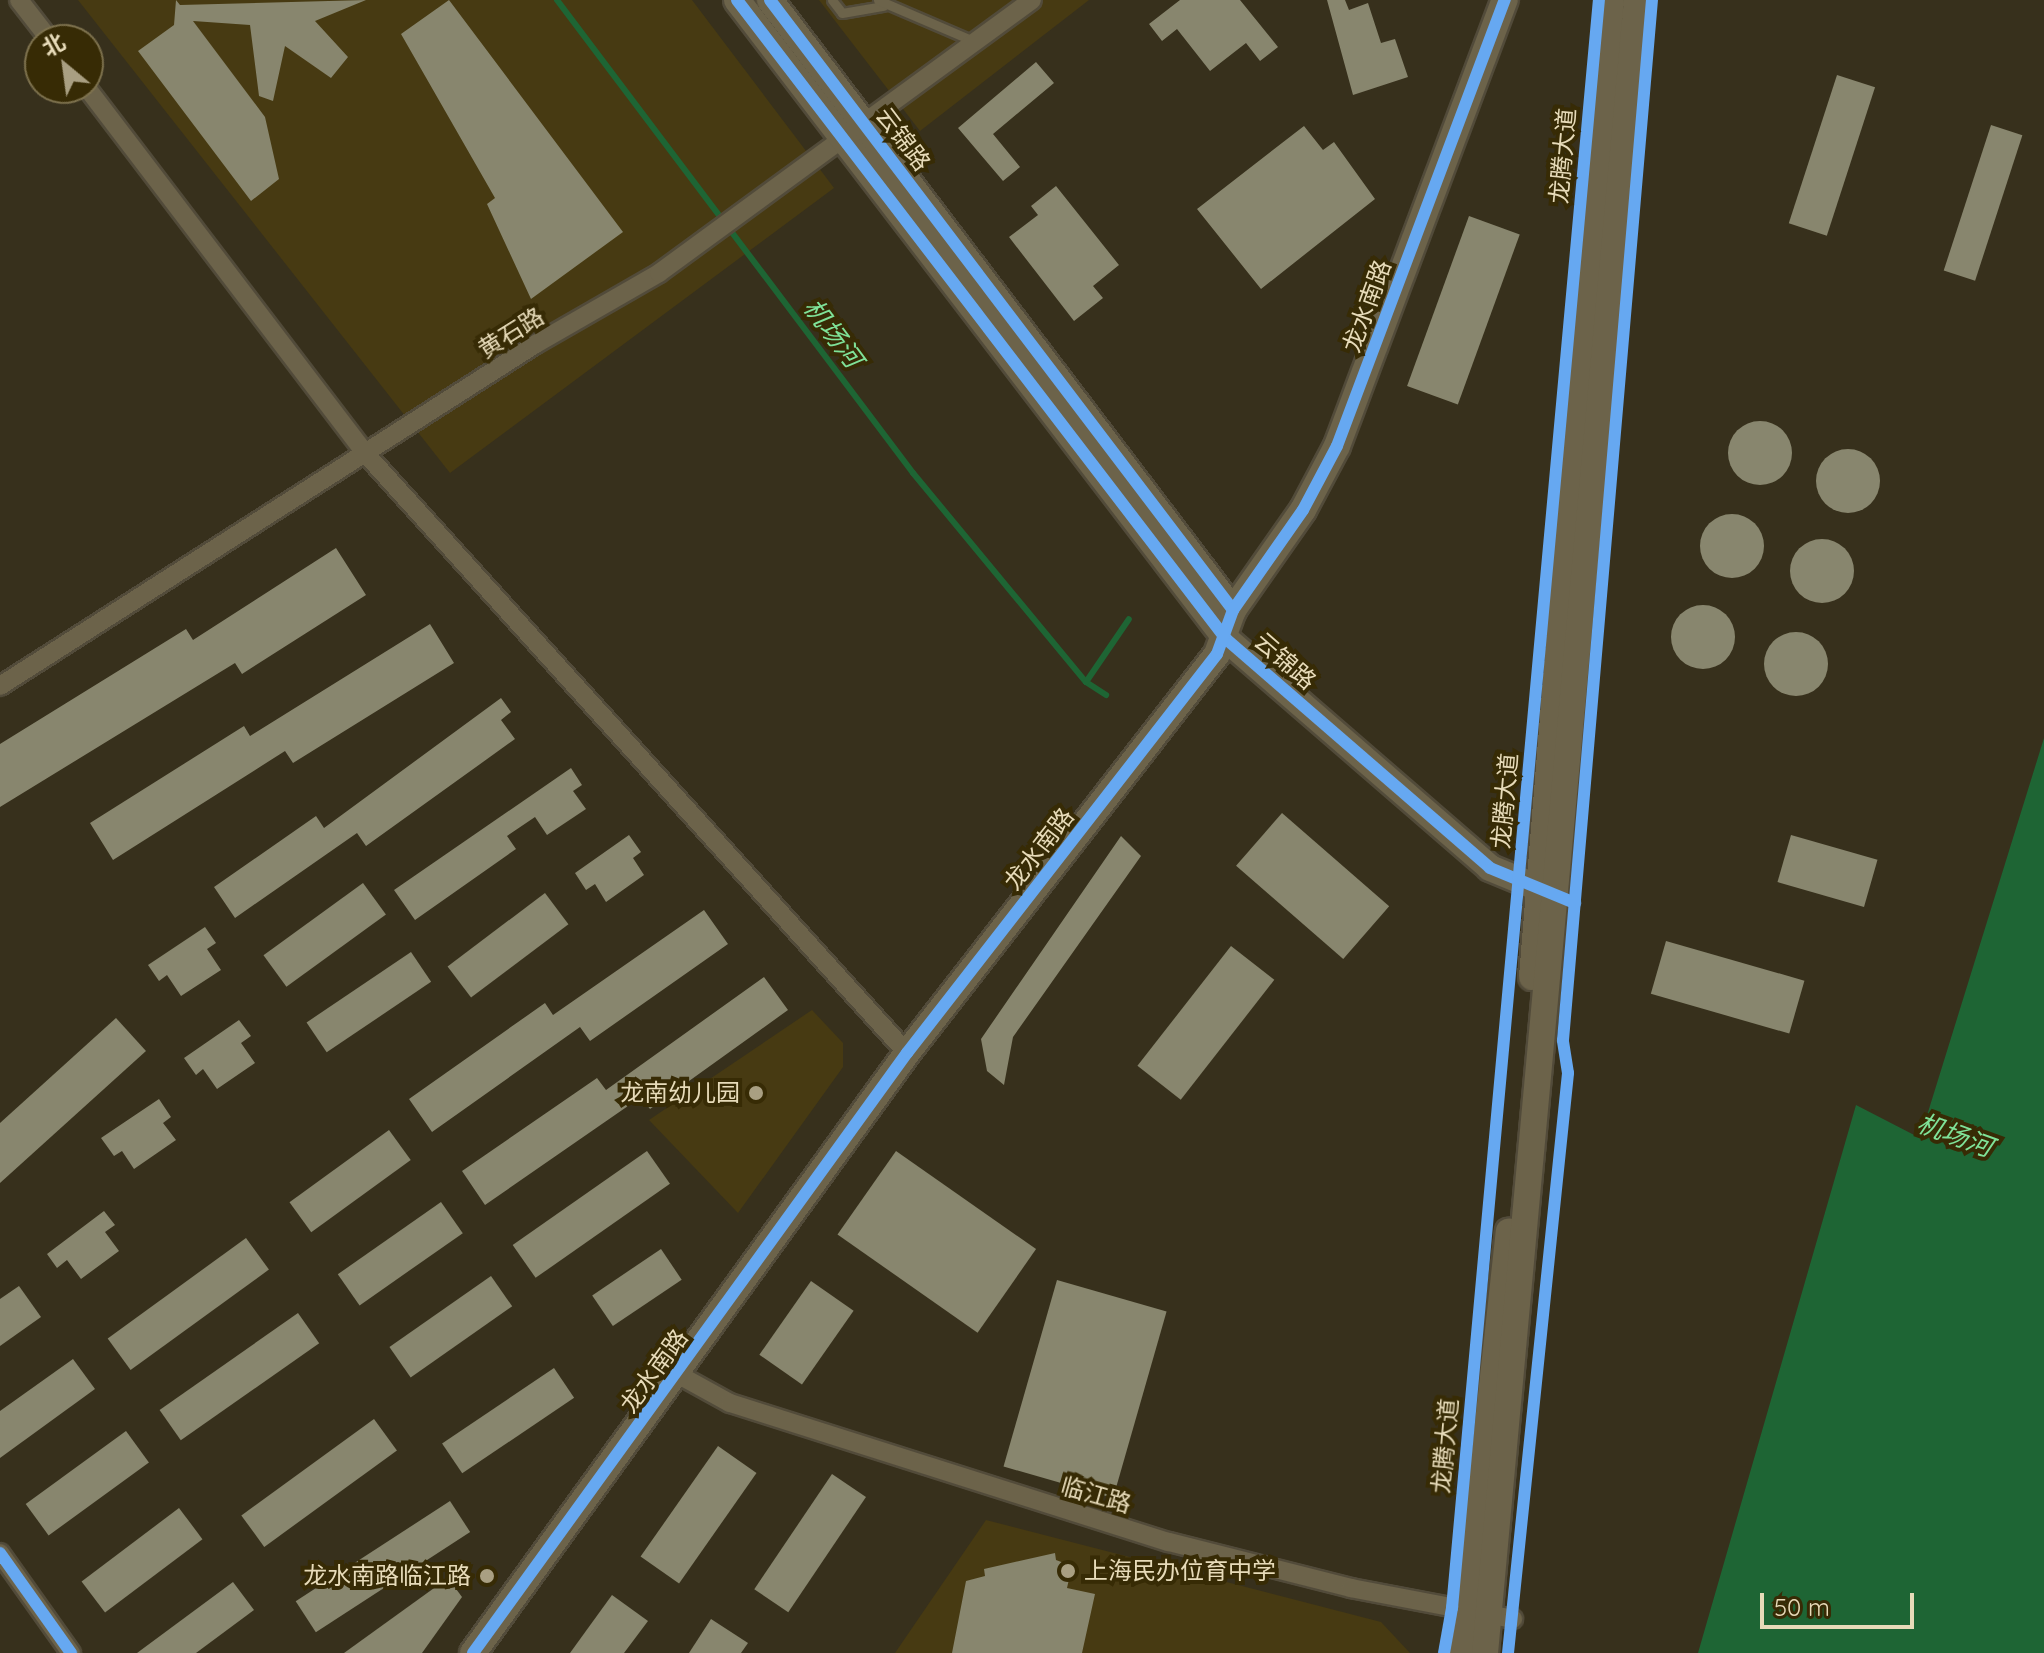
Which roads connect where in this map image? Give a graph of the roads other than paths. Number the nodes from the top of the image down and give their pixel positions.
1 (19, 0) edge
2 (737, 0) edge
3 (770, 0) edge
4 (832, 0) edge
5 (1032, 0) edge
6 (1505, 0) edge
7 (1611, 0) edge
8 (1637, 0) edge
9 (880, 3) edge
10 (38, 24) edge
11 (975, 42) junction
12 (99, 104) edge
13 (865, 125) junction
14 (842, 140) junction
15 (365, 453) junction
16 (1233, 610) junction
17 (1226, 639) junction
18 (0, 686) edge
19 (1557, 896) junction
20 (907, 1053) junction
21 (679, 1375) junction
22 (0, 1553) edge
23 (1492, 1615) junction
24 (71, 1653) edge
25 (473, 1653) edge
26 (1463, 1653) edge
27 (1485, 1653) edge

1 - 10 street
2 - 14 main road, 云锦路
3 - 13 main road, 云锦路
4 - 9 lane
5 - 11 street, 黄石路
6 - 16 main road, 龙水南路
7 - 19 main road, 龙腾大道
8 - 19 main road, 龙腾大道
9 - 11 lane
11 - 13 street, 黄石路
12 - 15 street
13 - 14 street, 黄石路
13 - 16 main road, 云锦路
14 - 15 street, 黄石路
14 - 17 main road, 云锦路
15 - 18 street, 黄石路
15 - 20 street
16 - 17 main road, 龙水南路
17 - 19 main road, 云锦路
17 - 20 main road, 龙水南路
19 - 23 main road, 龙腾大道
20 - 21 main road, 龙水南路
21 - 23 street, 临江路
21 - 25 main road, 龙水南路
22 - 24 street
23 - 26 main road, 龙腾大道
23 - 27 main road, 龙腾大道

